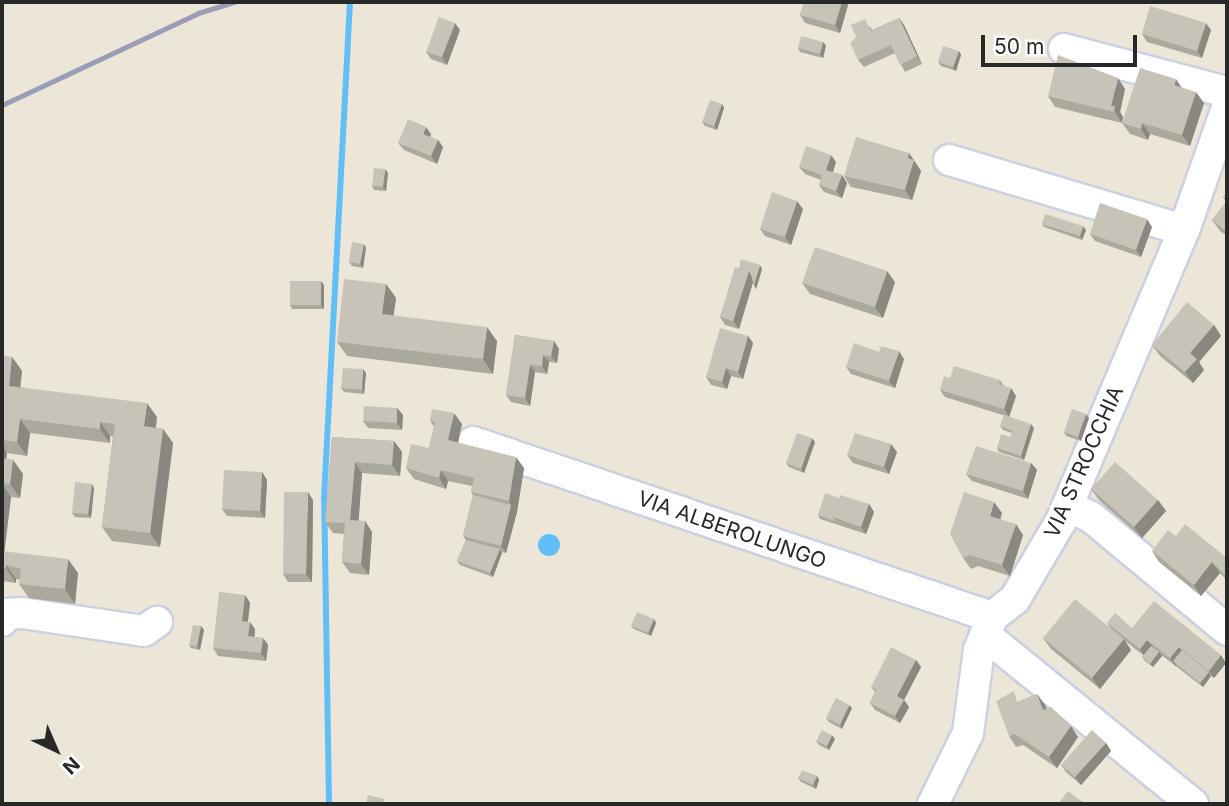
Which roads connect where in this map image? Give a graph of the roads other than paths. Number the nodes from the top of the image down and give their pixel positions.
1 (1064, 49) dead end
2 (1227, 92) edge
3 (1227, 108) edge
4 (949, 159) dead end
5 (1184, 230) junction
6 (472, 442) dead end
7 (1068, 506) junction
8 (2, 621) edge
9 (158, 622) dead end
10 (989, 626) junction
11 (1227, 630) edge
12 (933, 804) edge
13 (1194, 804) edge

1 - 2 street
3 - 5 street, VIA STROCCHIA
4 - 5 street
5 - 7 street, VIA STROCCHIA
6 - 10 street, VIA ALBEROLUNGO
7 - 10 street, VIA STROCCHIA
7 - 11 street
8 - 9 street
10 - 12 street
10 - 13 street

